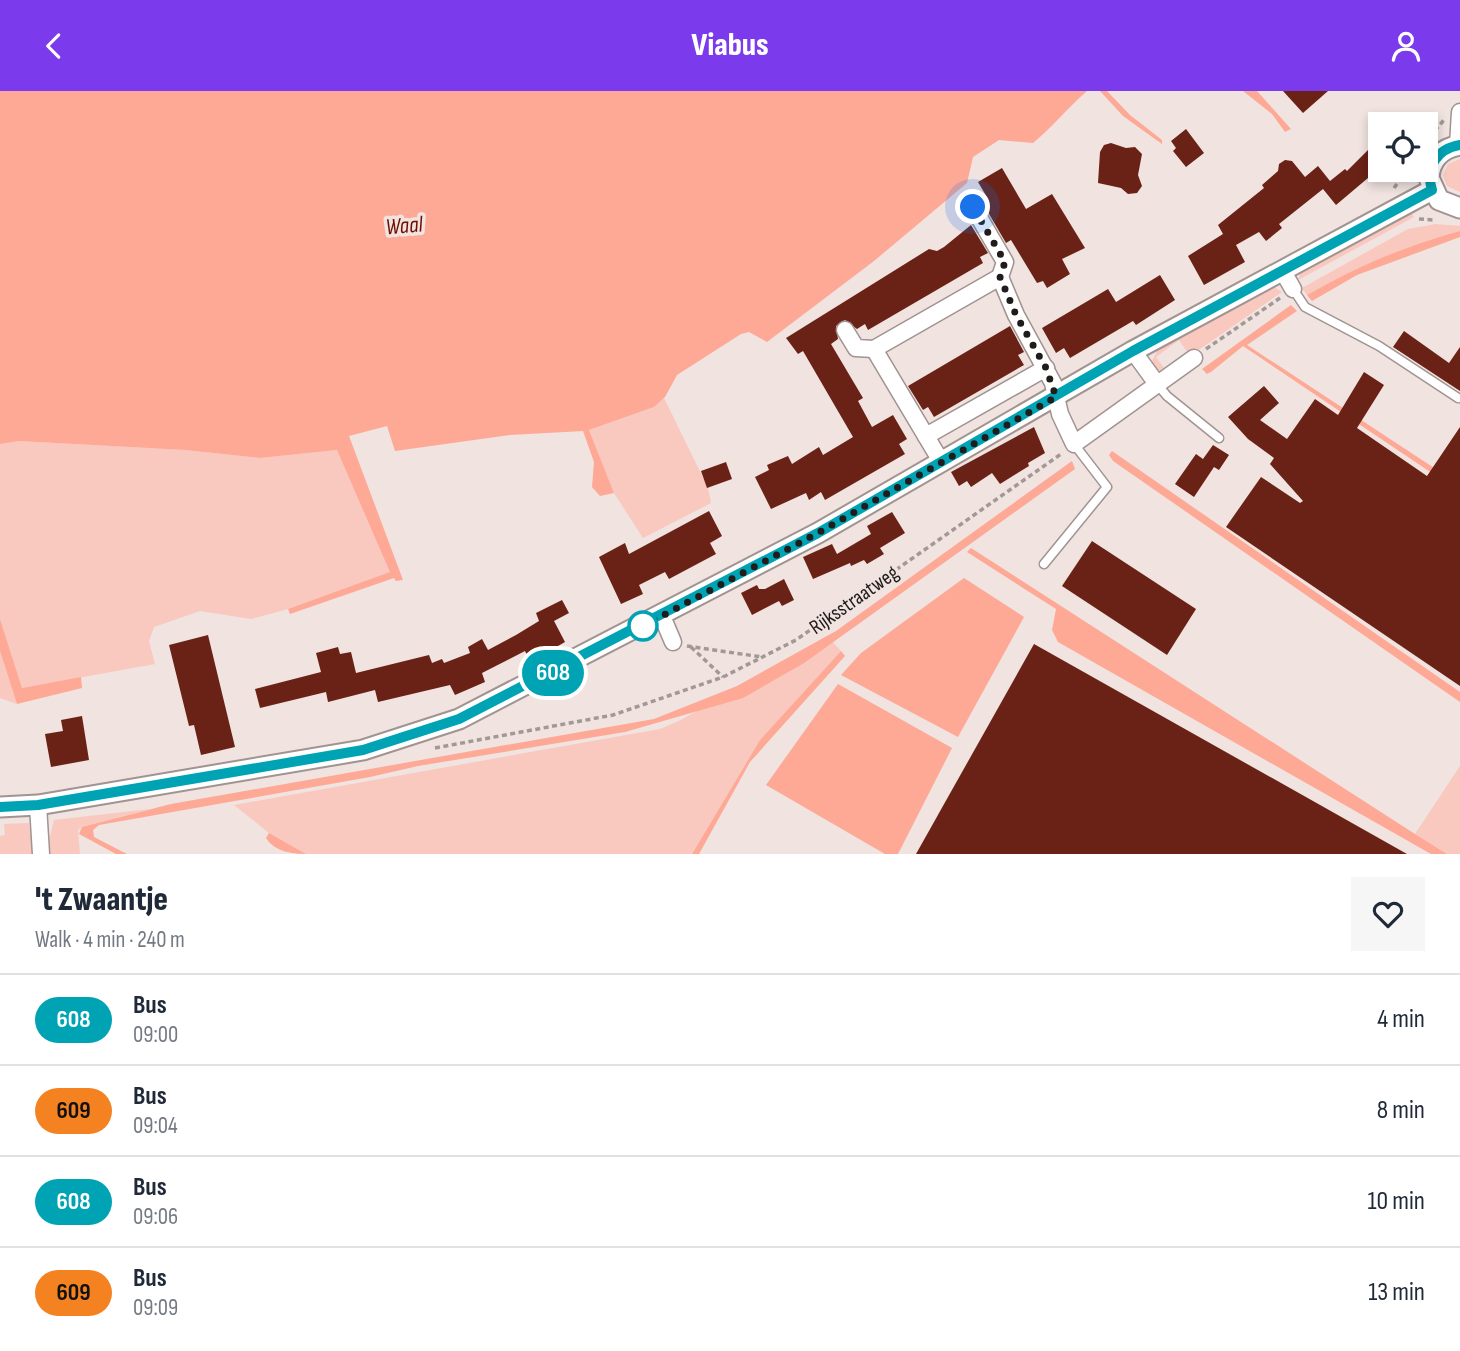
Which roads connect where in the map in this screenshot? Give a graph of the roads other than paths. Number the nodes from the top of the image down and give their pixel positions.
1 (1460, 112) edge
2 (1459, 145) edge
3 (1438, 151) edge
4 (1431, 182) edge
5 (1432, 190) junction
6 (973, 207) dead end
7 (1460, 208) edge
8 (1282, 270) junction
9 (1000, 277) junction
10 (1293, 289) joint
11 (845, 330) dead end
12 (874, 349) junction
13 (1133, 351) junction
14 (1194, 358) dead end
15 (1046, 368) junction
16 (1157, 384) junction
17 (1056, 397) junction
18 (1458, 398) dead end
19 (926, 436) junction
20 (1219, 438) dead end
21 (1074, 444) junction
22 (942, 463) junction
23 (1044, 564) dead end
24 (662, 616) junction
25 (673, 642) road end
26 (38, 805) junction
27 (0, 807) edge
28 (41, 854) edge

1 - 2 street
2 - 3 street
4 - 5 street
5 - 7 street
5 - 8 street
6 - 9 street
8 - 10 street
8 - 13 street
9 - 12 street
9 - 15 street
10 - 18 lane
11 - 12 street
12 - 19 street
13 - 16 street
13 - 17 street
14 - 16 street
15 - 17 street
15 - 19 street
16 - 20 lane
16 - 21 street
17 - 21 street
17 - 22 street
19 - 22 street
21 - 23 lane
22 - 24 street
24 - 25 street
24 - 26 street
26 - 27 street
26 - 28 street

